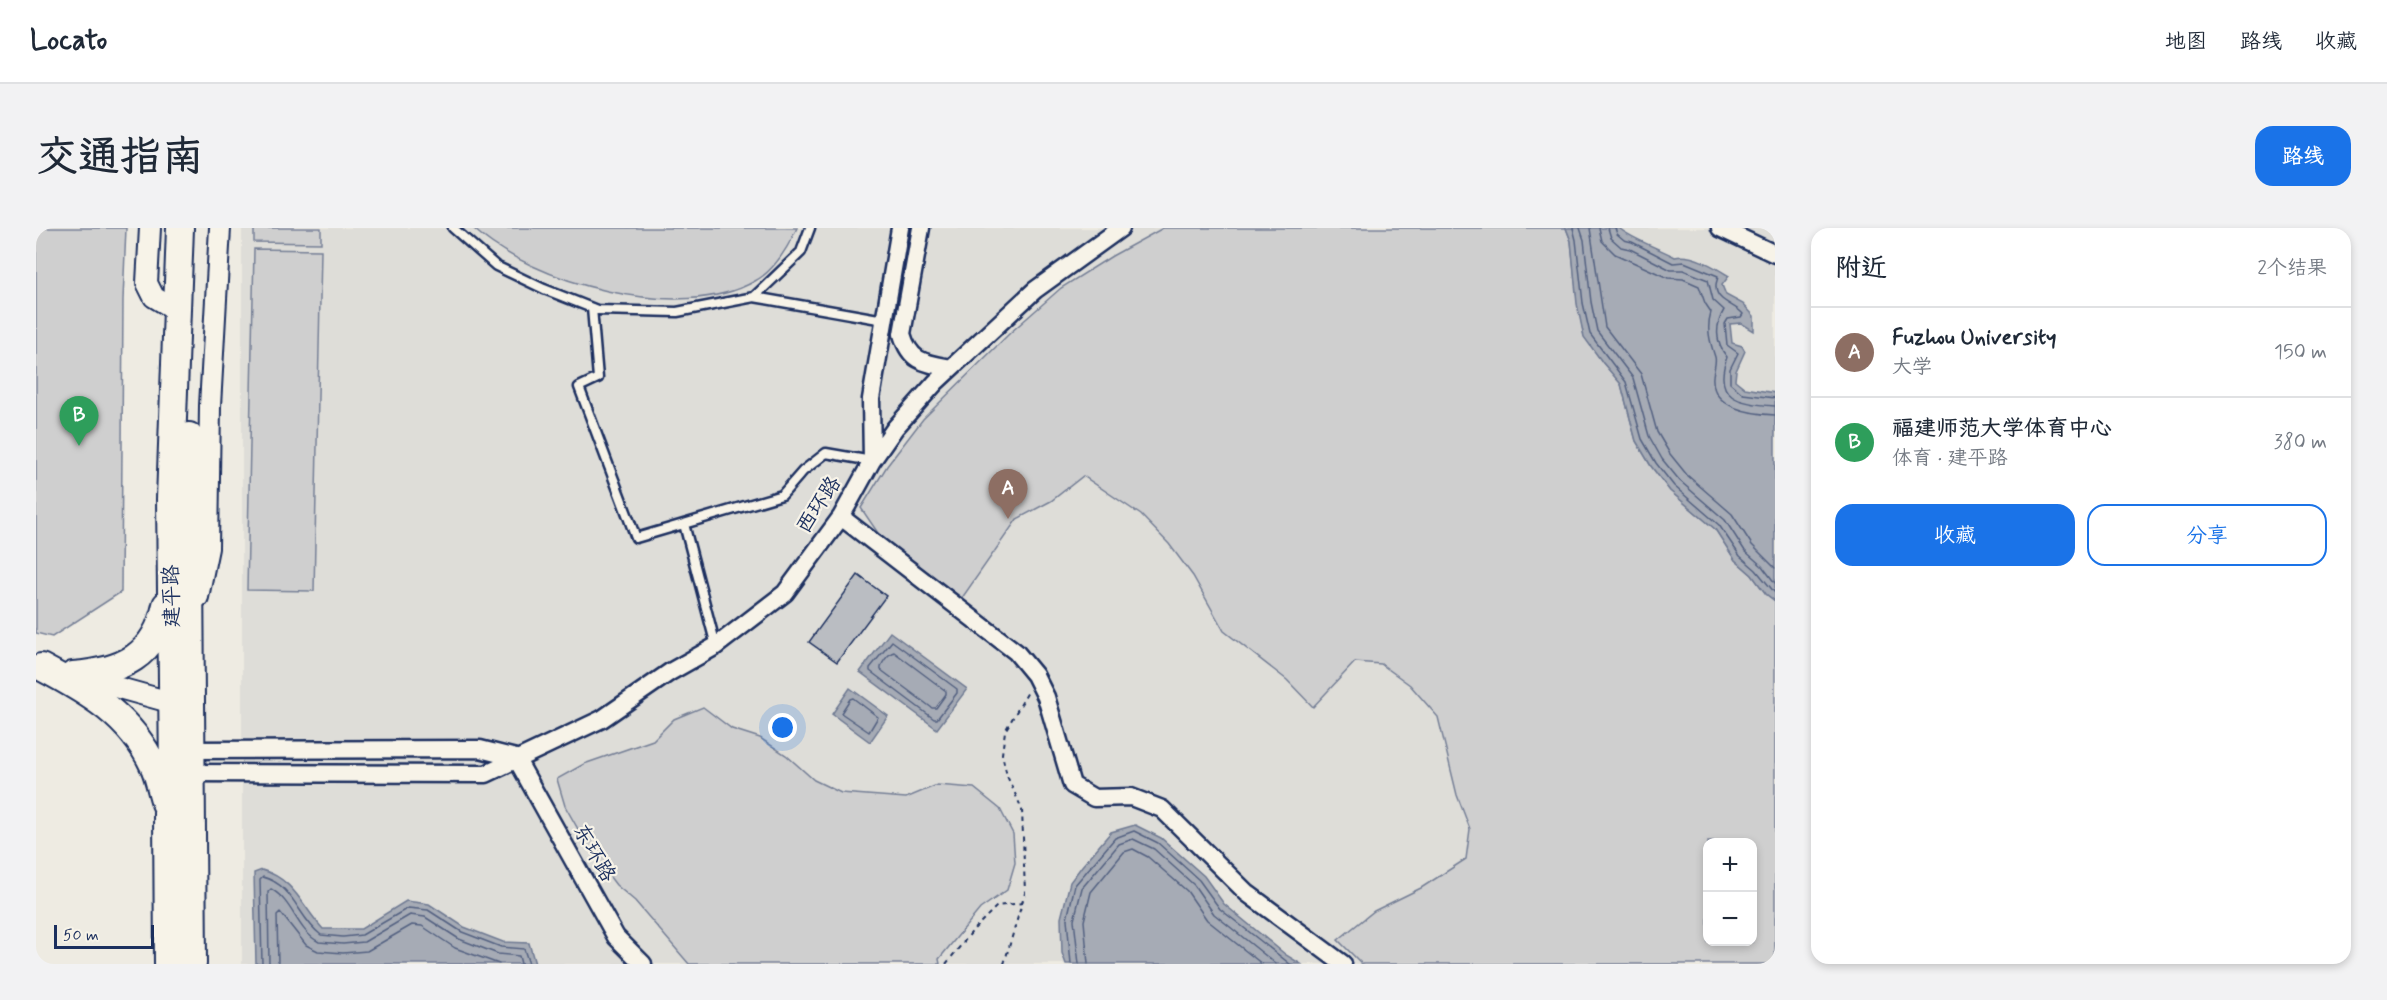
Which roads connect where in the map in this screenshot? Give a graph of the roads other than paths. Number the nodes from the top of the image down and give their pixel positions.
1 (150, 228) edge
2 (180, 228) edge
3 (198, 228) edge
4 (220, 228) edge
5 (453, 228) edge
6 (810, 228) edge
7 (900, 228) edge
8 (921, 228) edge
9 (1121, 228) edge
10 (1720, 228) edge
11 (1775, 254) edge
12 (754, 297) junction
13 (592, 308) junction
14 (176, 310) junction
15 (883, 329) junction
16 (904, 341) junction
17 (951, 368) junction
18 (872, 461) junction
19 (841, 517) junction
20 (684, 524) junction
21 (172, 581) junction
22 (190, 629) junction
23 (716, 646) junction
24 (39, 666) edge
25 (73, 675) junction
26 (183, 706) junction
27 (516, 758) junction
28 (183, 761) junction
29 (168, 813) junction
30 (168, 964) edge
31 (193, 964) edge
32 (643, 964) edge
33 (1343, 964) edge

1 - 14 street
2 - 14 main road, 建平路
3 - 22 main road, 建平路
4 - 22 street
5 - 13 lane
6 - 12 lane
7 - 15 street
8 - 16 street
9 - 17 street, 西环路
10 - 11 street
12 - 13 lane
12 - 15 lane
13 - 20 lane
14 - 21 main road, 建平路
15 - 16 lane
15 - 18 street
16 - 17 street
17 - 18 street, 西环路
18 - 19 street, 西环路
18 - 20 lane
19 - 23 street, 西环路
19 - 33 street
20 - 23 lane
21 - 25 main road
21 - 26 main road, 建平路
22 - 26 main road, 建平路
23 - 27 street, 西环路
24 - 25 street
24 - 29 main road
25 - 26 street
26 - 28 main road, 建平路
27 - 28 street
27 - 28 street, 西环路
27 - 32 street, 东环路
28 - 29 main road, 建平路
28 - 31 main road, 建平路
29 - 30 main road, 建平路

